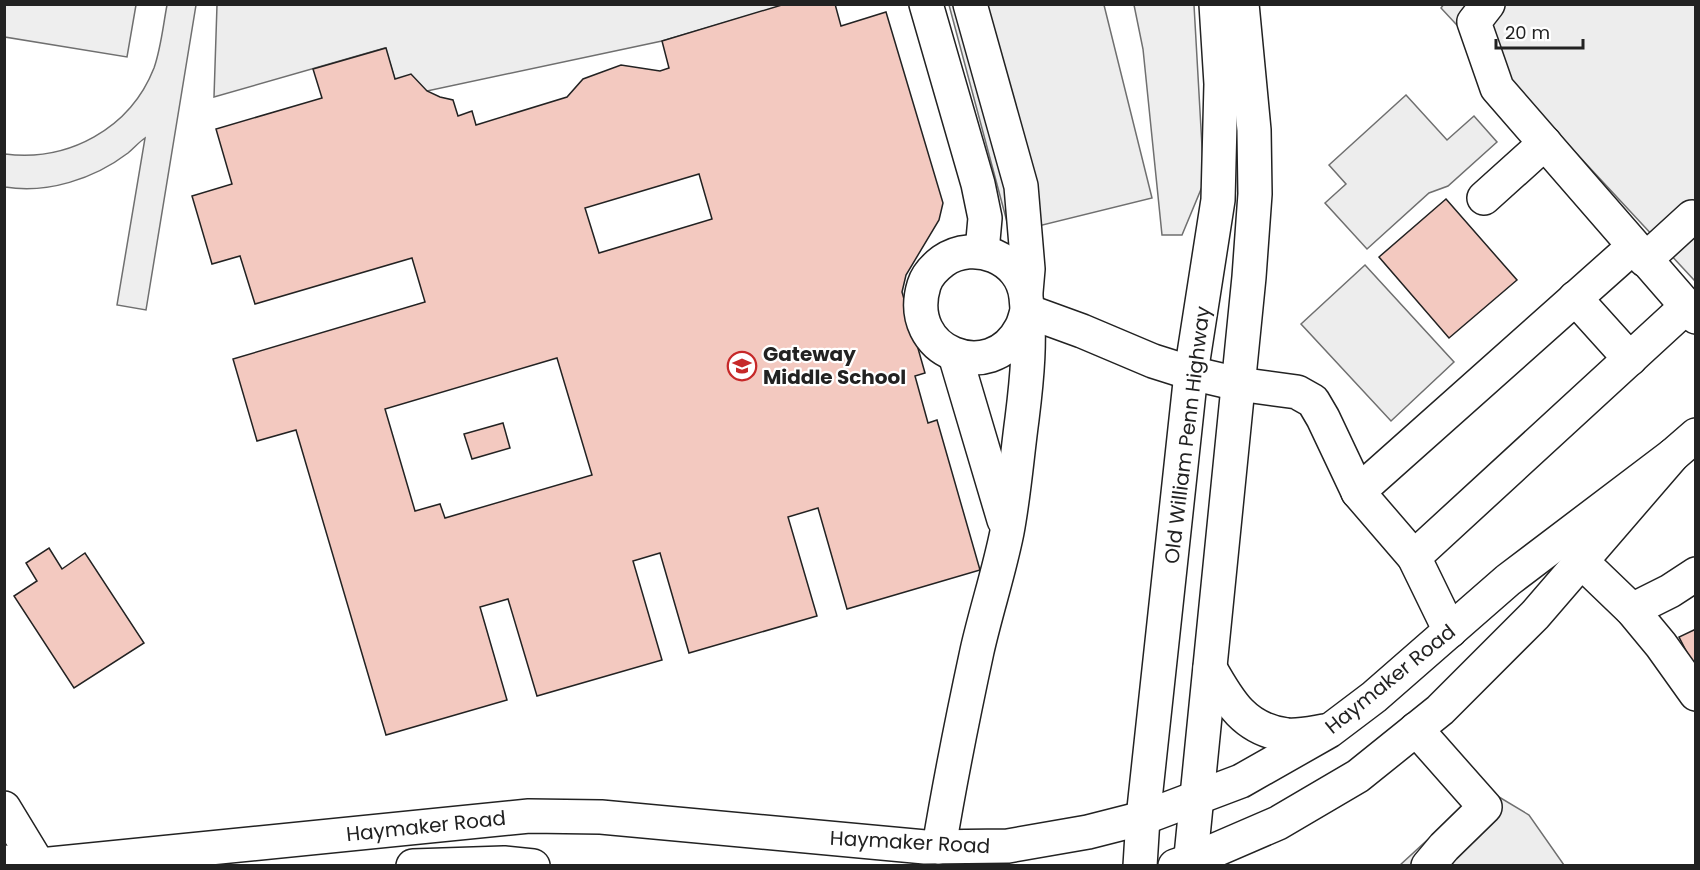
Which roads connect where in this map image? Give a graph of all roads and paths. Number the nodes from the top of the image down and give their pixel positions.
1 (926, 4) edge
2 (970, 4) edge
3 (1216, 4) edge
4 (1242, 4) edge
5 (1488, 4) edge
6 (1545, 143) junction
7 (1022, 186) junction
8 (1484, 198) dead end
9 (981, 199) junction
10 (1692, 217) dead end
11 (982, 251) junction
12 (1639, 253) junction
13 (1575, 298) junction
14 (1026, 303) junction
15 (1691, 312) edge
16 (955, 355) junction
17 (1630, 359) junction
18 (1191, 373) junction
19 (1238, 384) junction
20 (1684, 445) edge
21 (1358, 492) junction
22 (1007, 530) junction
23 (1414, 557) junction
24 (1581, 561) junction
25 (1695, 574) edge
26 (1632, 610) junction
27 (1449, 632) junction
28 (1210, 668) junction
29 (1695, 694) edge
30 (1416, 729) junction
31 (1329, 731) junction
32 (1197, 799) junction
33 (4, 807) edge
34 (1143, 818) junction
35 (939, 847) junction
36 (4, 862) edge
37 (106, 862) edge
38 (1185, 864) edge
39 (34, 865) edge
40 (413, 866) edge
41 (533, 866) edge
42 (1140, 866) edge
43 (1428, 866) edge

1 - 9 main road
2 - 7 main road
3 - 18 main road, Old William Penn Highway
4 - 19 main road
5 - 6 main road
6 - 8 main road
6 - 12 main road
7 - 9 main road
7 - 14 main road
9 - 11 main road
10 - 12 main road
11 - 14 main road
11 - 16 main road
12 - 13 main road
12 - 15 main road
13 - 17 main road
13 - 21 main road
14 - 16 main road
14 - 18 main road
14 - 22 main road
15 - 17 main road
16 - 22 main road
17 - 23 main road
18 - 19 main road
18 - 34 main road, Old William Penn Highway
19 - 21 main road
19 - 28 main road
20 - 24 main road, Haymaker Road
20 - 27 main road, Haymaker Road
21 - 23 main road
22 - 35 main road
23 - 27 main road
24 - 26 main road
24 - 30 main road, Haymaker Road
25 - 26 main road
26 - 29 main road
27 - 31 main road, Haymaker Road
28 - 31 main road
28 - 32 main road
30 - 38 main road, Haymaker Road
30 - 43 main road
31 - 32 main road, Haymaker Road
32 - 34 main road, Haymaker Road
32 - 38 main road
33 - 39 main road
34 - 35 main road, Haymaker Road
34 - 42 main road, Old William Penn Highway
35 - 37 main road, Haymaker Road
36 - 39 main road, Haymaker Road
37 - 39 main road, Haymaker Road
40 - 41 main road, Haymaker Road

